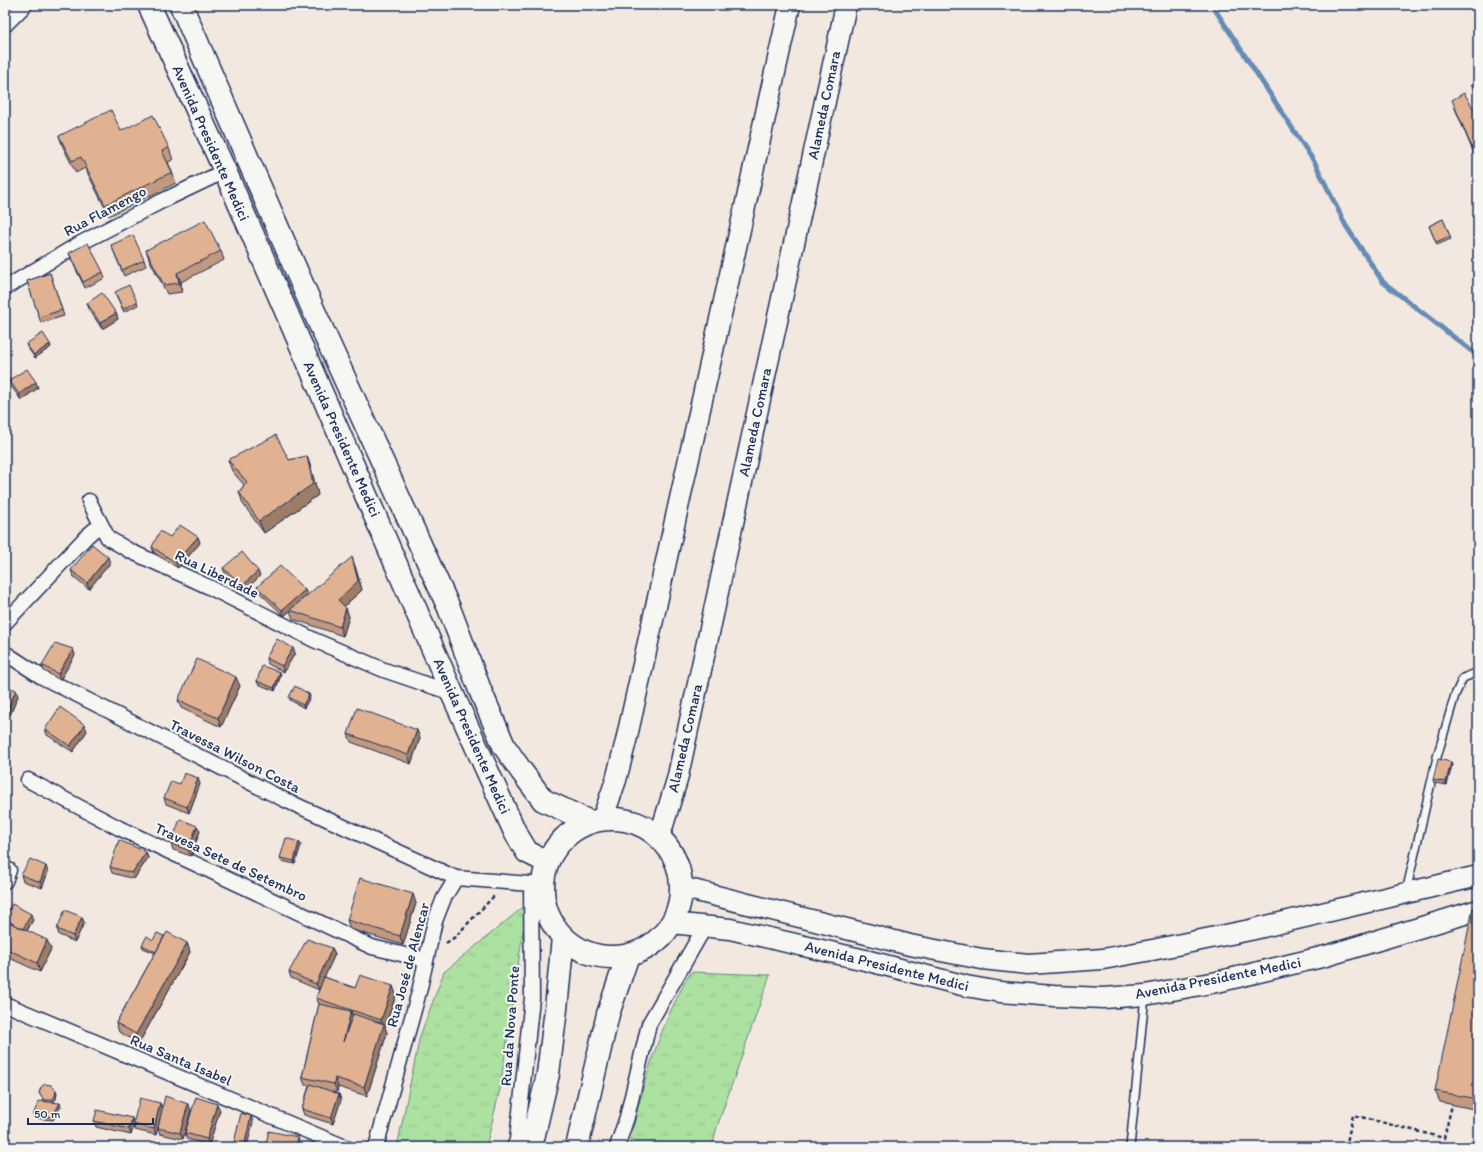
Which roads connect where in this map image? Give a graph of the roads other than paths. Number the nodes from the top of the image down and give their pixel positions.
1 (25, 5) edge
2 (149, 5) edge
3 (181, 5) edge
4 (790, 5) edge
5 (846, 5) edge
6 (5, 25) edge
7 (225, 171) junction
8 (5, 288) edge
9 (89, 501) dead end
10 (101, 526) junction
11 (5, 624) edge
12 (5, 653) edge
13 (1478, 676) edge
14 (452, 693) junction
15 (28, 780) dead end
16 (596, 821) junction
17 (659, 838) junction
18 (547, 862) junction
19 (1478, 876) edge
20 (456, 878) junction
21 (537, 884) junction
22 (681, 887) junction
23 (1405, 894) junction
24 (1478, 910) edge
25 (671, 922) junction
26 (707, 926) junction
27 (563, 937) junction
28 (628, 955) junction
29 (427, 956) junction
30 (1145, 995) junction
31 (5, 1004) edge
32 (345, 1147) edge
33 (376, 1147) edge
34 (514, 1147) edge
35 (531, 1147) edge
36 (577, 1147) edge
37 (617, 1147) edge
38 (1130, 1147) edge

1 - 6 street
2 - 7 main road, Avenida Presidente Medici
3 - 16 main road, Avenida Presidente Medici
4 - 16 street
5 - 17 street, Alameda Comara
7 - 8 street, Rua Flamengo
7 - 14 main road, Avenida Presidente Medici
9 - 10 street, Rua Liberdade
10 - 11 street
10 - 14 street, Rua Liberdade
12 - 20 street, Travessa Wilson Costa
13 - 23 lane
14 - 18 main road, Avenida Presidente Medici
15 - 29 street, Travesa Sete de Setembro
16 - 17 main road
16 - 18 main road
17 - 22 main road
18 - 21 main road
19 - 23 street, Avenida Presidente Medici
20 - 21 street
20 - 29 street, Rua José de Alencar
21 - 27 main road
21 - 34 street, Rua da Nova Ponte
22 - 23 street, Avenida Presidente Medici
22 - 25 main road
24 - 30 street, Avenida Presidente Medici
25 - 26 street, Avenida Presidente Medici
25 - 28 main road
26 - 30 street, Avenida Presidente Medici
26 - 37 street
27 - 28 main road
27 - 35 main road
28 - 36 main road
29 - 33 street, Rua José de Alencar
30 - 38 lane
31 - 32 street, Rua Santa Isabel

